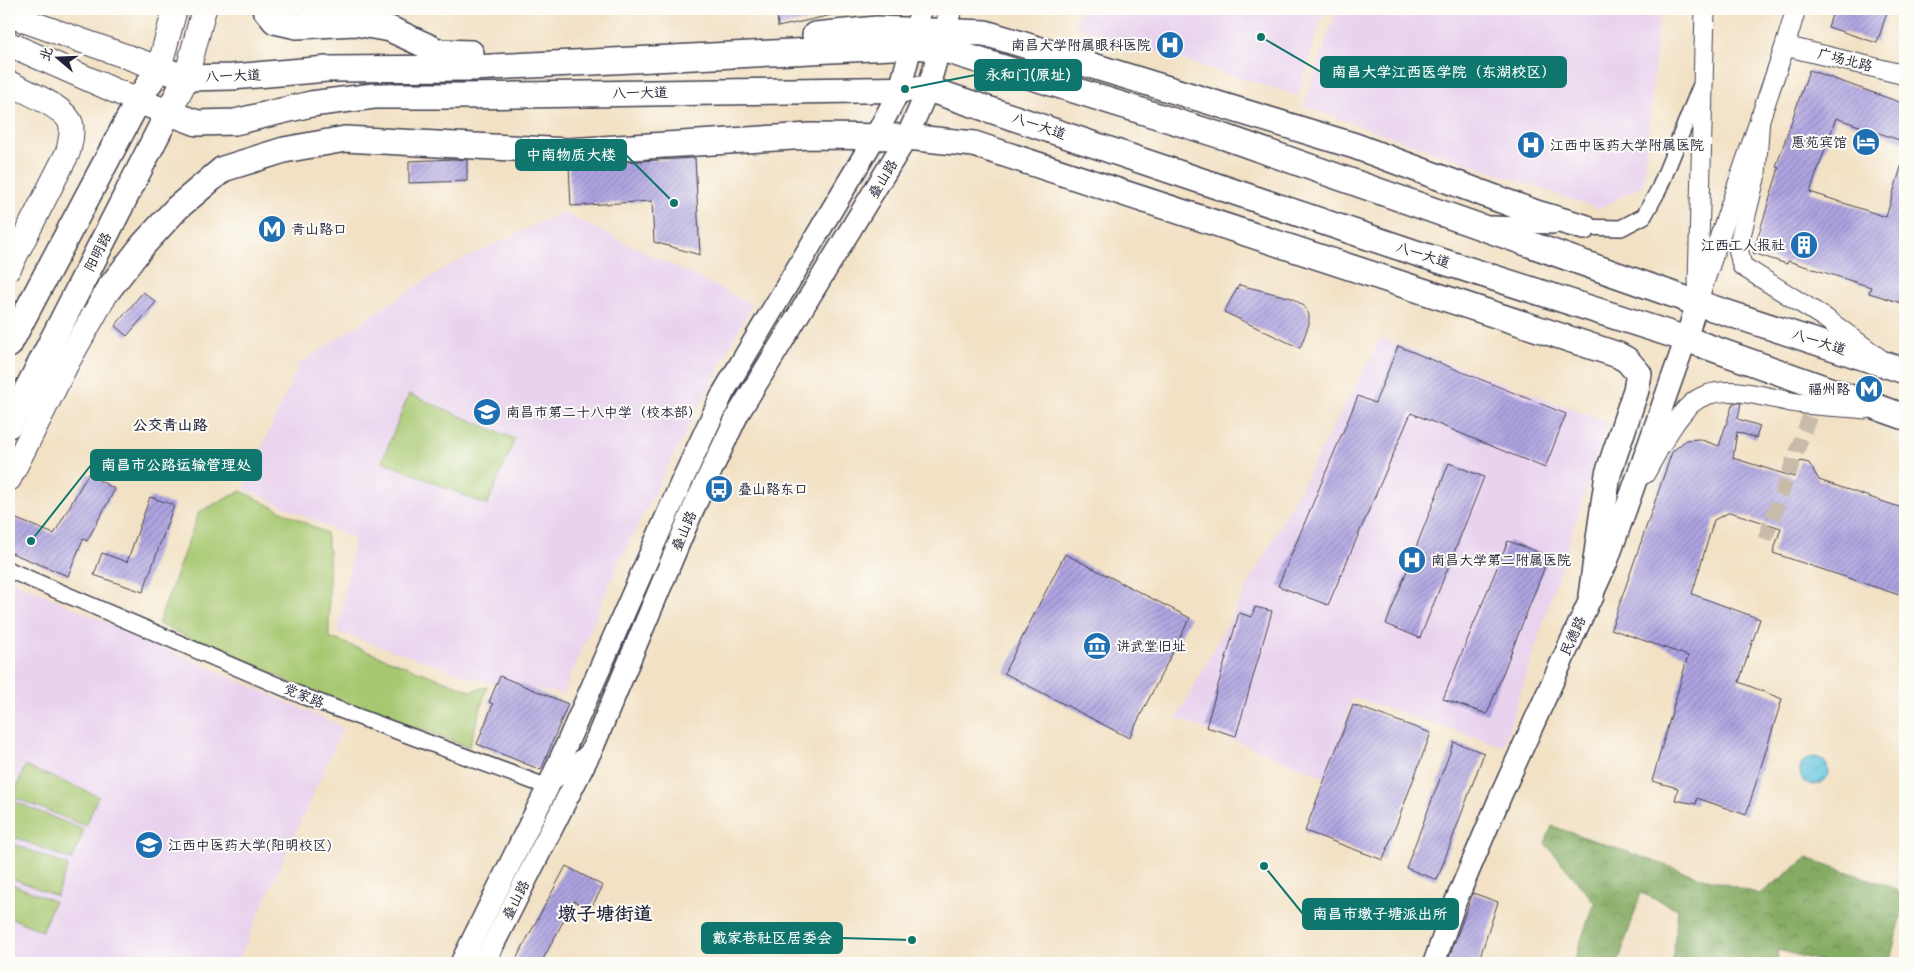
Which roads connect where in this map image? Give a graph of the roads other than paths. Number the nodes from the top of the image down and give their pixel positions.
1 (175, 9) edge
2 (204, 9) edge
3 (265, 9) edge
4 (1705, 9) edge
5 (1796, 9) edge
6 (9, 15) edge
7 (916, 28) edge
8 (945, 29) edge
9 (9, 44) edge
10 (1785, 46) junction
11 (159, 68) junction
12 (1905, 75) edge
13 (186, 78) junction
14 (1703, 79) junction
15 (9, 84) edge
16 (900, 89) junction
17 (928, 89) junction
18 (138, 101) junction
19 (169, 113) junction
20 (1760, 117) junction
21 (875, 137) junction
22 (908, 137) junction
23 (1467, 223) junction
24 (1584, 227) junction
25 (9, 268) edge
26 (108, 290) joint
27 (1698, 303) junction
28 (1686, 339) junction
29 (9, 345) edge
30 (1897, 368) edge
31 (1896, 415) edge
32 (9, 425) edge
33 (9, 479) edge
34 (1629, 501) junction
35 (9, 570) edge
36 (1592, 596) junction
37 (593, 747) junction
38 (548, 787) junction
39 (461, 963) edge
40 (484, 963) edge
41 (1434, 963) edge

1 - 11 main road
2 - 13 main road
3 - 7 highway
4 - 14 street
5 - 10 street
6 - 11 main road
7 - 8 highway, 八一大道
7 - 13 highway, 八一大道
7 - 16 main road, 叠山路
8 - 17 main road, 叠山路
8 - 23 highway, 八一大道
8 - 24 highway
9 - 18 main road
10 - 12 street, 广场北路
10 - 20 street
11 - 13 highway, 八一大道
11 - 18 highway
13 - 19 highway, 阳明路
14 - 24 street
14 - 27 street
15 - 25 main road
16 - 17 highway, 八一大道
16 - 19 highway, 八一大道
16 - 21 main road, 叠山路
17 - 22 main road, 叠山路
17 - 28 highway, 八一大道
18 - 19 highway, 八一大道
18 - 29 highway
19 - 32 highway, 阳明路
20 - 27 street
20 - 30 street
21 - 22 highway
21 - 26 highway
21 - 38 main road, 叠山路
22 - 36 highway
22 - 37 main road, 叠山路
23 - 24 street
23 - 27 highway, 八一大道
26 - 33 main road
27 - 28 main road, 民德路
27 - 30 highway, 八一大道
28 - 31 highway, 八一大道
28 - 34 main road, 民德路
31 - 34 street
34 - 36 main road, 民德路
35 - 38 street, 党家路
36 - 41 main road, 民德路
37 - 38 street
37 - 40 main road, 叠山路
38 - 39 main road, 叠山路

